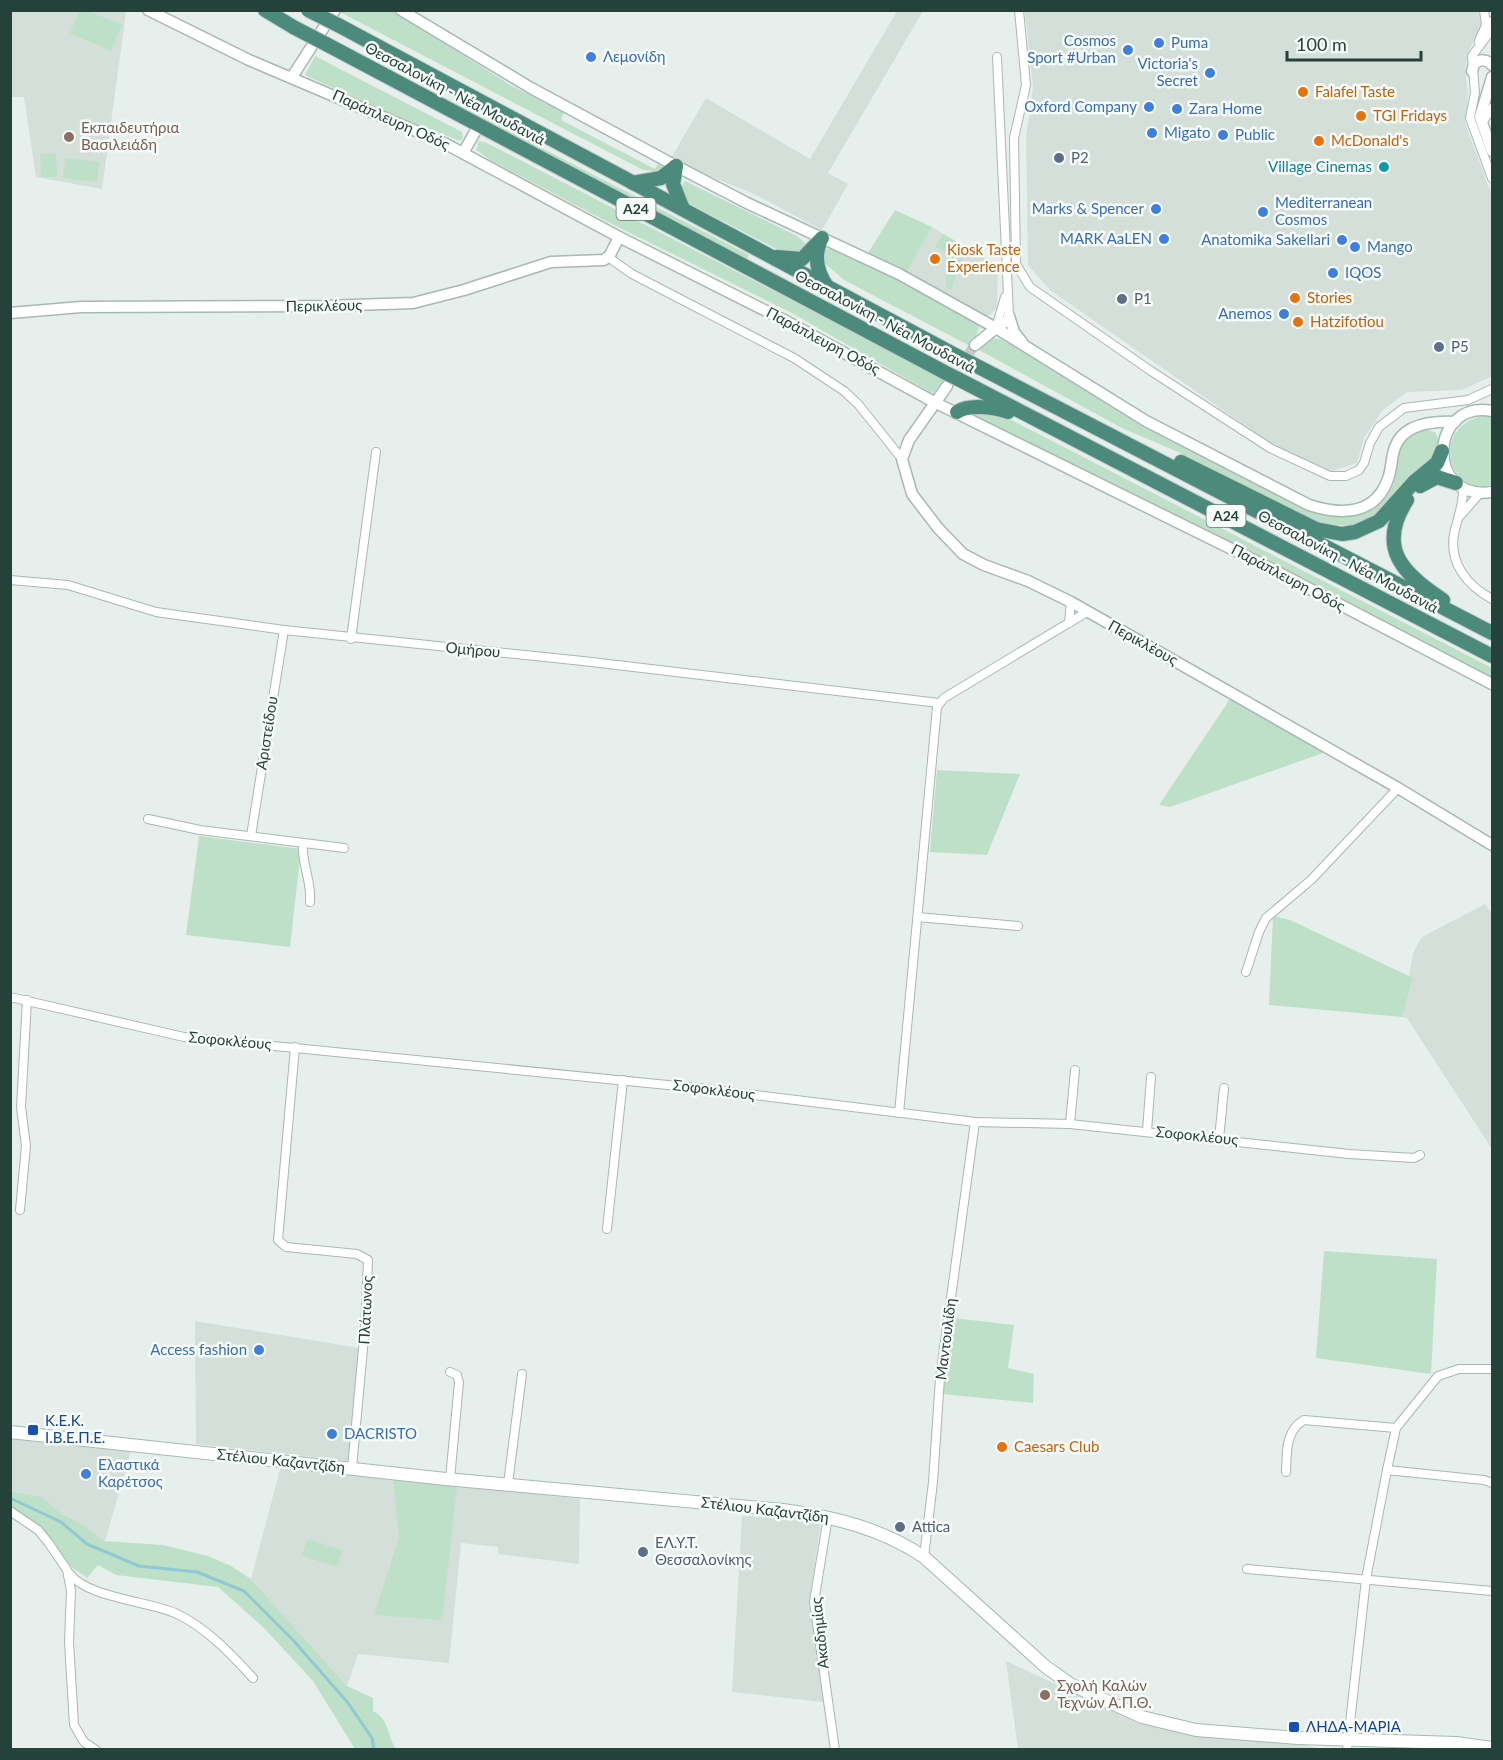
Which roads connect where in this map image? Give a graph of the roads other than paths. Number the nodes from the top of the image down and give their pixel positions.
1 (148, 10) edge
2 (265, 10) edge
3 (308, 10) edge
4 (335, 10) edge
5 (401, 10) edge
6 (1019, 10) edge
7 (1484, 10) edge
8 (1489, 10) edge
9 (1492, 20) edge
10 (1492, 30) edge
11 (1492, 41) edge
12 (1477, 48) junction
13 (997, 57) dead end
14 (1492, 65) edge
15 (1472, 71) junction
16 (292, 77) junction
17 (1492, 77) edge
18 (1492, 86) edge
19 (1486, 98) junction
20 (1492, 108) edge
21 (1482, 123) junction
22 (479, 125) junction
23 (1492, 151) edge
24 (463, 153) junction
25 (676, 166) junction
26 (1492, 178) edge
27 (633, 183) junction
28 (683, 209) junction
29 (619, 237) junction
30 (822, 238) junction
31 (752, 248) junction
32 (608, 257) junction
33 (828, 288) junction
34 (1007, 292) junction
35 (10, 313) edge
36 (1009, 316) junction
37 (996, 328) junction
38 (975, 345) tunnel mouth
39 (1027, 350) junction
40 (950, 380) junction
41 (1492, 389) edge
42 (934, 402) junction
43 (1492, 404) edge
44 (1480, 410) junction
45 (1492, 411) edge
46 (957, 412) junction
47 (1455, 422) junction
48 (1424, 424) junction
49 (1059, 434) junction
50 (1106, 434) junction
51 (1443, 445) junction
52 (376, 452) dead end
53 (902, 459) junction
54 (1459, 485) junction
55 (1492, 492) edge
56 (1480, 493) junction
57 (1459, 518) junction
58 (10, 580) edge
59 (1492, 599) edge
60 (1071, 602) junction
61 (1087, 612) junction
62 (1068, 623) junction
63 (1492, 626) edge
64 (284, 630) junction
65 (1492, 633) edge
66 (351, 639) junction
67 (1492, 656) edge
68 (1492, 684) edge
69 (939, 703) junction
70 (1398, 788) junction
71 (148, 819) dead end
72 (251, 836) junction
73 (303, 843) junction
74 (1492, 845) edge
75 (344, 848) dead end
76 (310, 902) dead end
77 (918, 917) junction
78 (1018, 926) dead end
79 (1246, 972) dead end
80 (10, 997) edge
81 (27, 1000) junction
82 (295, 1047) junction
83 (1075, 1070) dead end
84 (1150, 1077) dead end
85 (623, 1080) junction
86 (1224, 1088) dead end
87 (899, 1113) junction
88 (975, 1122) junction
89 (1070, 1124) junction
90 (1147, 1131) junction
91 (1219, 1139) junction
92 (1420, 1155) dead end
93 (20, 1210) dead end
94 (608, 1229) dead end
95 (1492, 1369) edge
96 (450, 1372) dead end
97 (522, 1374) dead end
98 (1396, 1428) junction
99 (10, 1432) edge
100 (352, 1468) junction
101 (1387, 1470) junction
102 (1286, 1472) dead end
103 (450, 1479) junction
104 (1492, 1483) edge
105 (508, 1484) junction
106 (10, 1511) edge
107 (828, 1517) junction
108 (924, 1557) junction
109 (1247, 1569) dead end
110 (67, 1570) junction
111 (1366, 1579) junction
112 (1492, 1591) edge
113 (254, 1678) dead end
114 (1348, 1745) edge
115 (1492, 1748) edge
116 (96, 1749) edge
117 (835, 1749) edge

1 - 16 street, Παράπλευρη Οδός
2 - 22 highway, Θεσσαλονίκη - Νέα Μουδανιά / Α24, bridge
3 - 27 highway, Θεσσαλονίκη - Νέα Μουδανιά / Α24, bridge
4 - 16 street
5 - 25 street
6 - 41 street
7 - 12 street
8 - 9 street
9 - 10 street
10 - 12 street
11 - 12 street
12 - 15 street
13 - 34 street
14 - 15 street
15 - 26 street
16 - 24 street, Παράπλευρη Οδός
17 - 19 street
18 - 19 street
19 - 21 street
20 - 21 street
21 - 23 street
22 - 24 street
22 - 40 highway, Θεσσαλονίκη - Νέα Μουδανιά / Α24
24 - 29 street, Παράπλευρη Οδός
25 - 27 highway
25 - 28 highway
25 - 30 street
27 - 28 highway, Θεσσαλονίκη - Νέα Μουδανιά / Α24
28 - 31 highway, Θεσσαλονίκη - Νέα Μουδανιά / Α24
29 - 32 street
29 - 42 street, Παράπλευρη Οδός
30 - 31 highway
30 - 33 highway
30 - 37 street
31 - 33 highway, Θεσσαλονίκη - Νέα Μουδανιά / Α24
32 - 35 street, Περικλέους
32 - 53 street
33 - 50 highway, Θεσσαλονίκη - Νέα Μουδανιά / Α24, bridge
34 - 36 street
34 - 37 street
36 - 37 street
36 - 39 street
37 - 38 street
37 - 39 street
39 - 48 street
40 - 42 street
40 - 49 highway, Θεσσαλονίκη - Νέα Μουδανιά / Α24
42 - 46 street, Παράπλευρη Οδός
42 - 53 street
43 - 44 street
44 - 45 street
44 - 47 street
46 - 49 highway
46 - 68 street, Παράπλευρη Οδός
47 - 48 street
47 - 51 street
48 - 51 street
49 - 67 highway, Θεσσαλονίκη - Νέα Μουδανιά / Α24
50 - 51 highway
50 - 65 highway, Θεσσαλονίκη - Νέα Μουδανιά / Α24
51 - 54 street
52 - 66 street
53 - 60 street, Περικλέους
54 - 56 street
54 - 57 street
54 - 63 highway
55 - 56 street
56 - 57 street
57 - 59 street
58 - 64 street, Ομήρου
60 - 61 street, Περικλέους
60 - 62 street
61 - 62 street
61 - 70 street, Περικλέους
62 - 69 street
64 - 66 street, Ομήρου
64 - 72 street, Αριστείδου
66 - 69 street, Ομήρου
69 - 77 street
70 - 74 street, Περικλέους
70 - 79 street
71 - 72 street
72 - 73 street
73 - 75 street
73 - 76 street
77 - 78 street
77 - 87 street
80 - 81 street, Σοφοκλέους
81 - 82 street, Σοφοκλέους
81 - 93 street
82 - 85 street, Σοφοκλέους
82 - 100 street, Πλάτωνος
83 - 89 street
84 - 90 street
85 - 87 street, Σοφοκλέους
85 - 94 street
86 - 91 street
87 - 88 street, Σοφοκλέους
88 - 89 street, Σοφοκλέους
88 - 108 street, Μαντουλίδη
89 - 90 street, Σοφοκλέους
90 - 91 street, Σοφοκλέους
91 - 92 street, Σοφοκλέους
95 - 98 street
96 - 103 street
97 - 105 street
98 - 101 street
98 - 102 street
99 - 100 main road, Στέλιου Καζαντζίδη
100 - 103 main road, Στέλιου Καζαντζίδη
101 - 104 street
101 - 111 street
103 - 105 main road, Στέλιου Καζαντζίδη
105 - 107 main road, Στέλιου Καζαντζίδη
106 - 110 street
107 - 108 main road, Στέλιου Καζαντζίδη
107 - 117 street, Ακαδημίας
108 - 114 main road, Στέλιου Καζαντζίδη
109 - 111 street
110 - 113 street
110 - 116 street
111 - 112 street
111 - 114 street
114 - 115 main road, Στέλιου Καζαντζίδη

